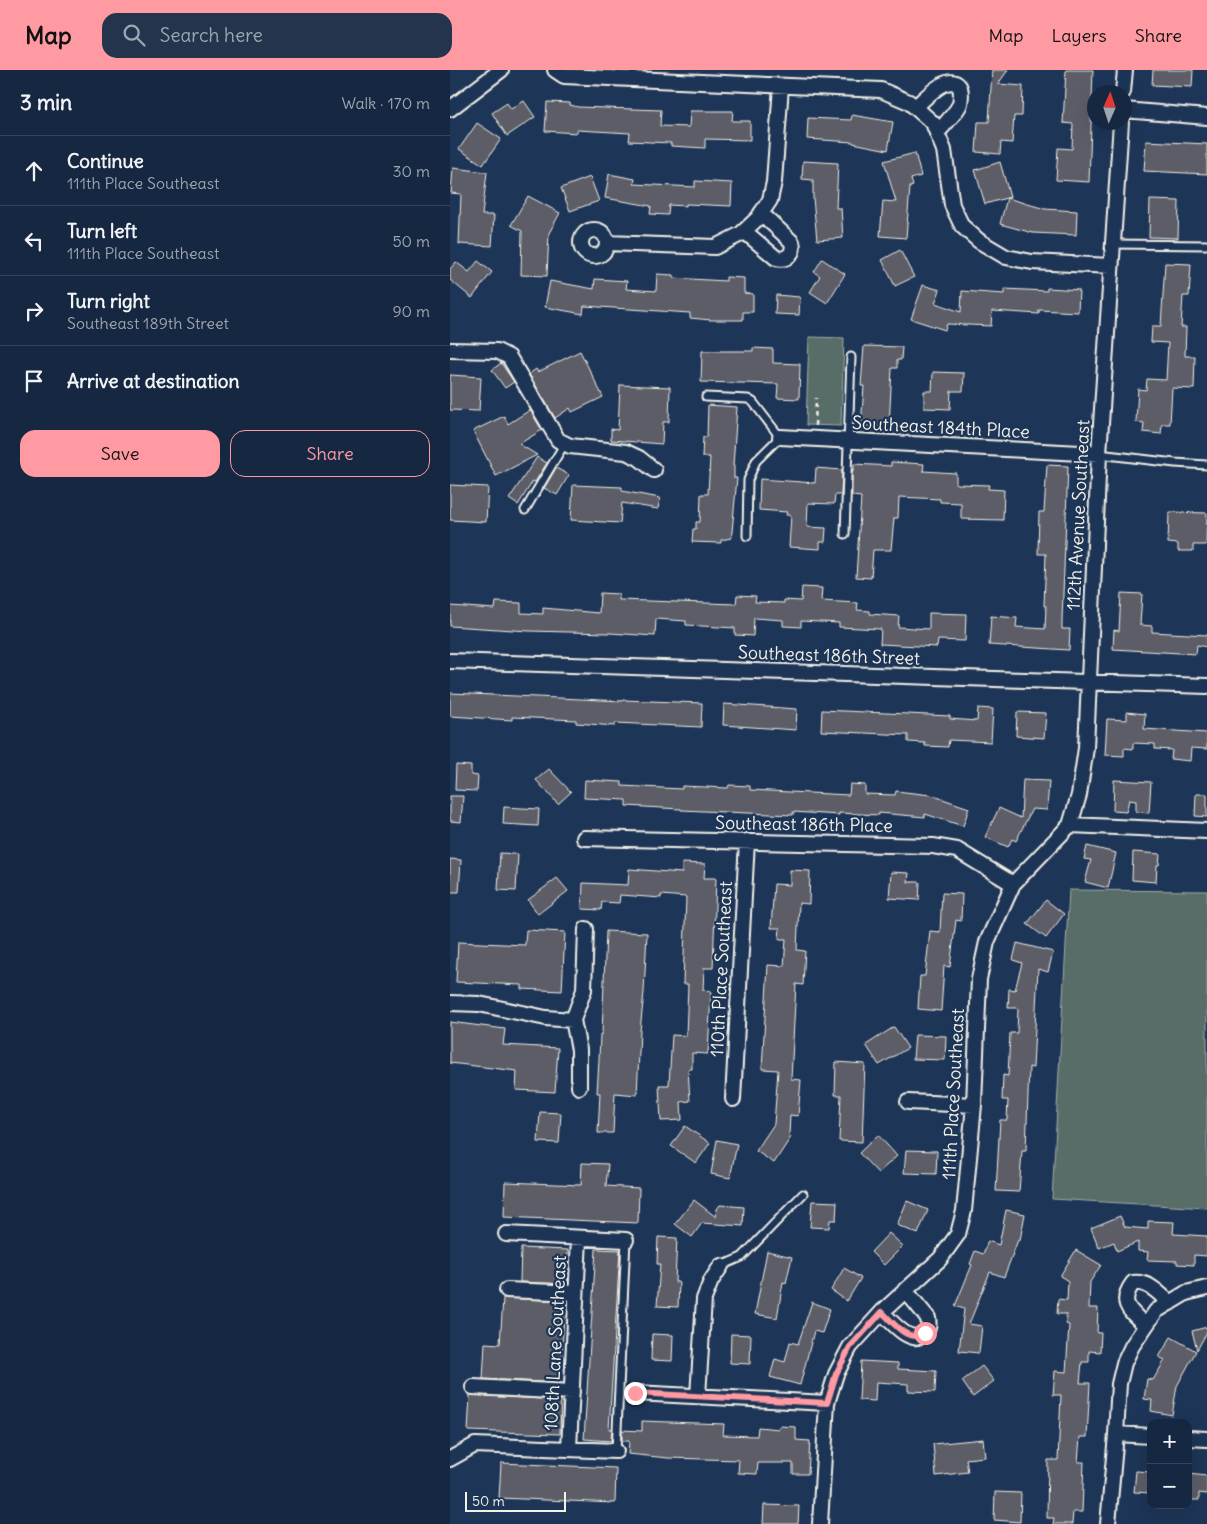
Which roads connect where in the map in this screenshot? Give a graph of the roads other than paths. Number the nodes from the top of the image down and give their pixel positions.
1 (501, 70) edge
2 (555, 70) edge
3 (1125, 70) edge
4 (1124, 85) edge
5 (781, 86) junction
6 (915, 107) junction
7 (450, 109) edge
8 (1132, 111) edge
9 (1207, 117) edge
10 (1120, 130) edge
11 (937, 133) junction
12 (759, 215) junction
13 (744, 231) junction
14 (607, 243) dead end
15 (1113, 244) junction
16 (1207, 245) edge
17 (1111, 266) junction
18 (450, 350) edge
19 (851, 357) dead end
20 (706, 397) dead end
21 (780, 437) junction
22 (848, 441) junction
23 (565, 443) junction
24 (1100, 454) junction
25 (1207, 464) edge
26 (654, 470) dead end
27 (525, 510) dead end
28 (845, 534) dead end
29 (747, 536) dead end
30 (450, 661) edge
31 (1089, 683) junction
32 (1207, 686) edge
33 (1070, 825) junction
34 (1207, 831) edge
35 (584, 838) dead end
36 (747, 841) junction
37 (1013, 884) junction
38 (586, 929) dead end
39 (450, 1003) edge
40 (572, 1020) junction
41 (579, 1087) dead end
42 (733, 1099) dead end
43 (908, 1102) dead end
44 (974, 1105) junction
45 (803, 1194) dead end
46 (506, 1234) dead end
47 (579, 1238) junction
48 (626, 1240) joint
49 (721, 1266) joint
50 (1207, 1288) edge
51 (507, 1290) dead end
52 (905, 1290) junction
53 (576, 1293) junction
54 (1170, 1303) junction
55 (882, 1312) junction
56 (1145, 1325) junction
57 (473, 1387) dead end
58 (572, 1392) junction
59 (635, 1393) dead end
60 (698, 1396) junction
61 (827, 1403) junction
62 (1116, 1434) junction
63 (1147, 1436) edge
64 (1192, 1438) edge
65 (1207, 1439) edge
66 (569, 1449) junction
67 (616, 1451) joint
68 (450, 1458) edge
69 (820, 1524) edge
70 (1108, 1524) edge

1 - 7 street
2 - 5 street
3 - 4 street
5 - 6 street
5 - 12 street
6 - 11 street
6 - 11 street
8 - 9 street
10 - 15 street, 112th Avenue Southeast
11 - 17 street
12 - 13 street
12 - 13 street
13 - 14 street
15 - 16 lane
15 - 17 street, 112th Avenue Southeast
17 - 24 street, 112th Avenue Southeast
18 - 23 street
19 - 22 lane
20 - 21 lane
21 - 22 street, Southeast 184th Place
21 - 29 lane
22 - 24 street, Southeast 184th Place
22 - 28 lane
23 - 26 street
23 - 27 lane
24 - 25 lane
24 - 31 street, 112th Avenue Southeast
30 - 31 street, Southeast 186th Street
31 - 32 street, Southeast 186th Street
31 - 33 street, 112th Avenue Southeast
33 - 34 street
33 - 37 street, 112th Avenue Southeast
35 - 36 street, Southeast 186th Place
36 - 37 street, Southeast 186th Place
36 - 42 street, 110th Place Southeast
37 - 44 street, 111th Place Southeast
38 - 40 street
39 - 40 street
40 - 41 street
43 - 44 street
44 - 52 street, 111th Place Southeast
45 - 49 lane
46 - 47 street
47 - 48 street
47 - 53 street, 108th Lane Southeast
48 - 67 lane
49 - 60 street
50 - 54 street
51 - 53 street
52 - 55 street, 111th Place Southeast
52 - 55 street
53 - 58 street, 108th Lane Southeast
54 - 56 street
54 - 56 street
55 - 61 street, 111th Place Southeast
56 - 62 street
57 - 58 street
58 - 66 street, 108th Lane Southeast
59 - 60 street
60 - 61 street
61 - 69 street, 111th Place Southeast
62 - 63 street
62 - 70 street
64 - 65 street
66 - 67 street, 108th Lane Southeast
66 - 68 street, 108th Lane Southeast

